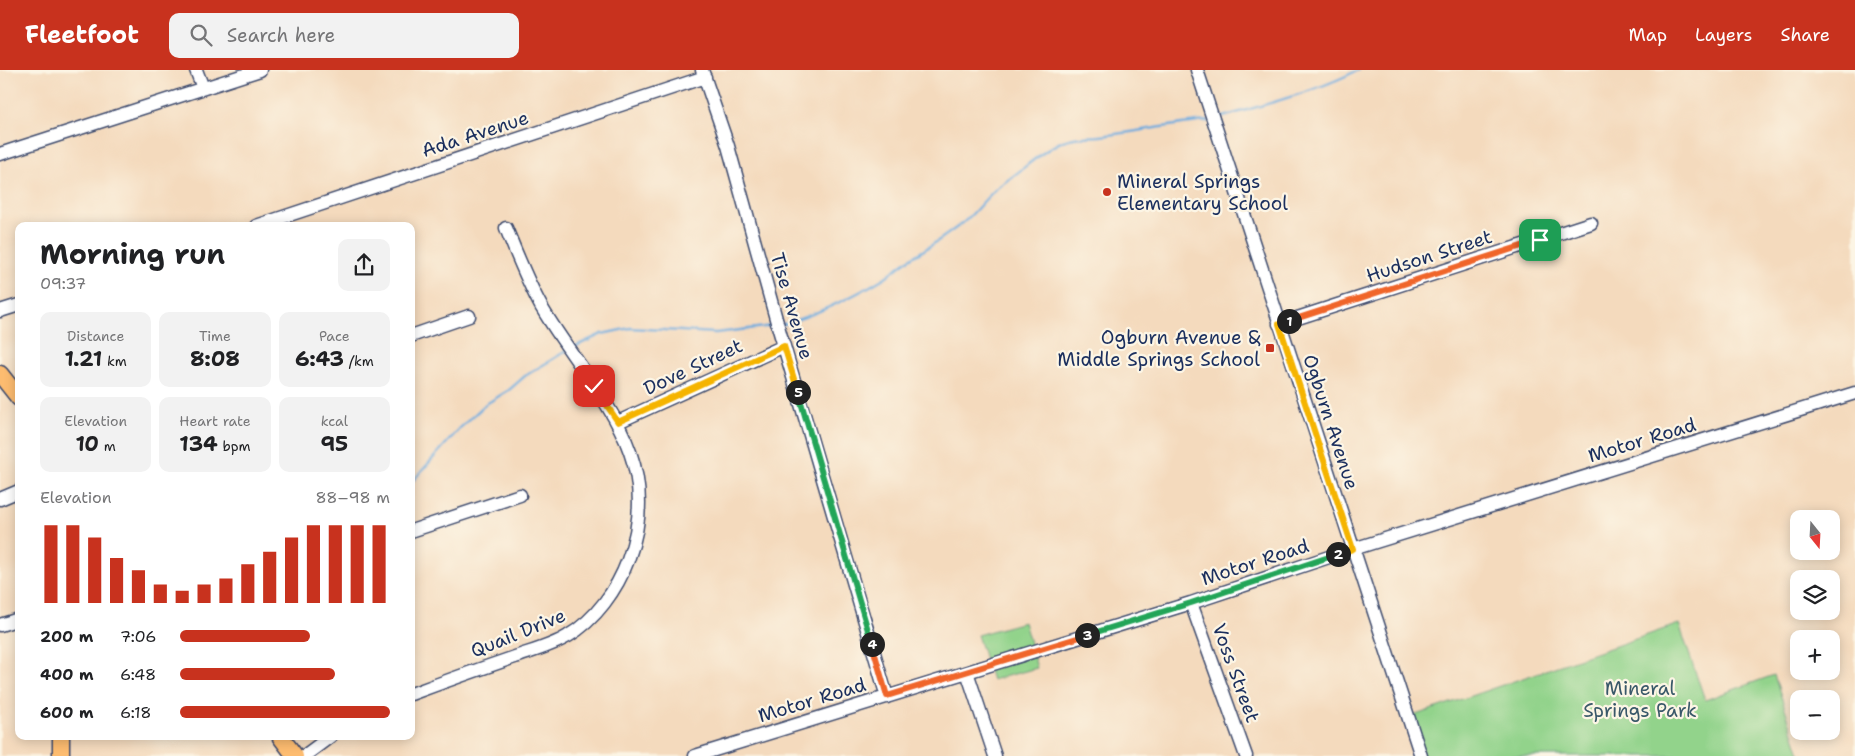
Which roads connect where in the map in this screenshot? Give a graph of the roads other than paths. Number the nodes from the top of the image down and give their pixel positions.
1 (196, 70) edge
2 (260, 70) edge
3 (1197, 70) edge
4 (704, 74) edge
5 (203, 88) junction
6 (0, 154) edge
7 (268, 222) edge
8 (1591, 223) dead end
9 (506, 228) dead end
10 (15, 306) edge
11 (0, 312) edge
12 (469, 316) dead end
13 (1279, 324) junction
14 (415, 335) edge
15 (784, 346) junction
16 (0, 374) edge
17 (15, 393) edge
18 (1855, 393) edge
19 (618, 422) junction
20 (15, 493) edge
21 (520, 495) dead end
22 (0, 499) edge
23 (415, 530) edge
24 (1353, 549) junction
25 (1191, 603) junction
26 (15, 620) edge
27 (0, 625) edge
28 (967, 672) junction
29 (415, 693) edge
30 (887, 696) junction
31 (61, 740) edge
32 (283, 740) edge
33 (326, 740) edge
34 (61, 756) edge
35 (295, 756) edge
36 (304, 756) edge
37 (696, 756) edge
38 (995, 756) edge
39 (1246, 756) edge
40 (1421, 756) edge

1 - 5 street
2 - 5 street
3 - 13 street, Ogburn Avenue
4 - 7 street, Ada Avenue
4 - 15 street, Tise Avenue
5 - 6 street
8 - 13 street, Hudson Street
9 - 19 street, Quail Drive
10 - 11 street
12 - 14 street
13 - 24 street, Ogburn Avenue
15 - 19 street, Dove Street
15 - 30 street, Tise Avenue
16 - 17 main road
18 - 24 street, Motor Road
19 - 29 street, Quail Drive
20 - 22 street
21 - 23 street
24 - 25 street, Motor Road
24 - 40 street, Ogburn Avenue
25 - 28 street, Motor Road
25 - 39 street, Voss Street
26 - 27 street
28 - 30 street, Motor Road
28 - 38 street
30 - 37 street, Motor Road
31 - 34 main road
32 - 35 main road
33 - 36 street

